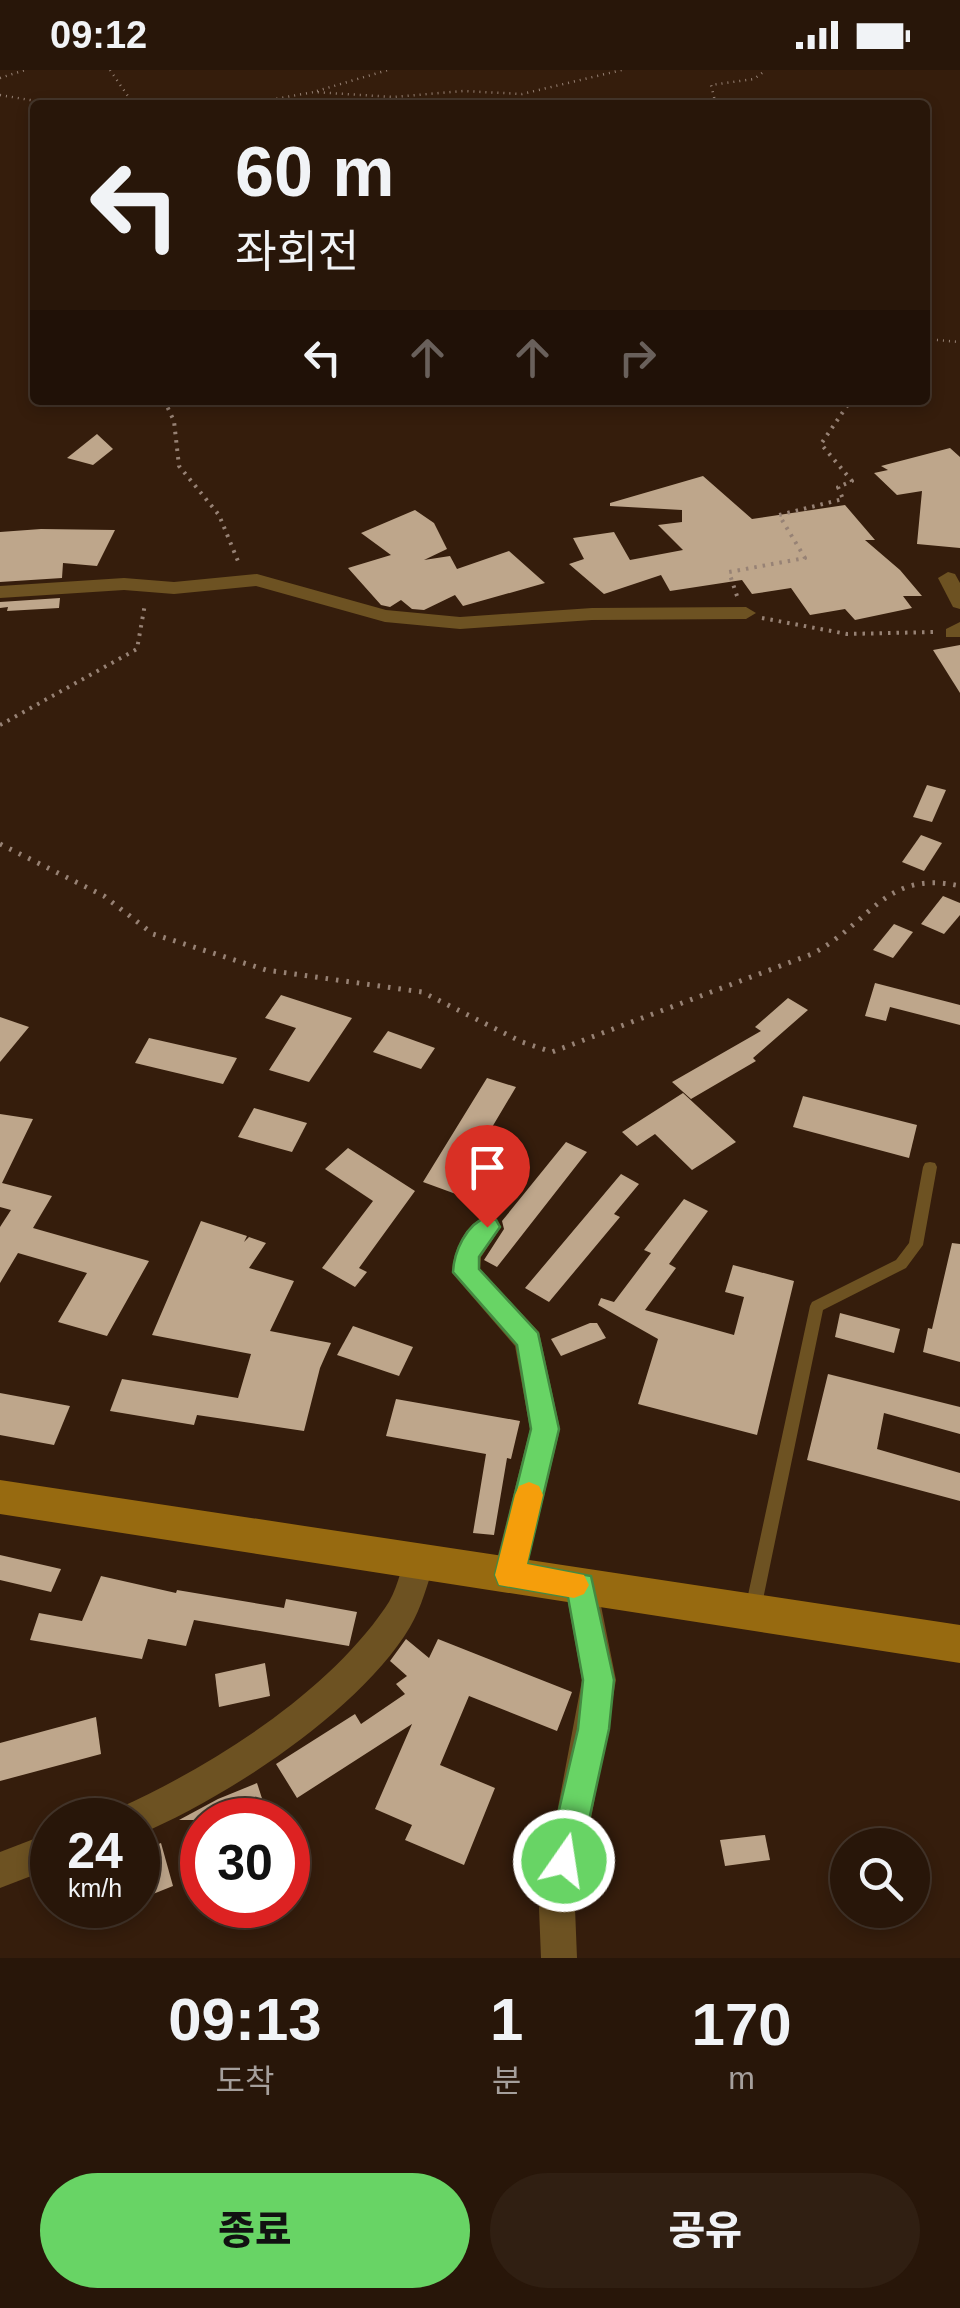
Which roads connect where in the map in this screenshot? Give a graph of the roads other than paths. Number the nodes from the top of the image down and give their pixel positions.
1 (948, 578) dead end
2 (0, 592) edge
3 (960, 603) edge
4 (746, 613) road end
5 (930, 1167) dead end
6 (487, 1227) dead end
7 (0, 1497) edge
8 (419, 1562) junction
9 (509, 1575) junction
10 (581, 1586) junction
11 (752, 1612) junction
12 (960, 1644) edge
13 (160, 1808) edge
14 (30, 1858) edge
15 (0, 1870) edge
16 (559, 1958) edge

1 - 3 street
2 - 4 street
5 - 11 lane
6 - 9 street
7 - 8 main road
8 - 9 main road
8 - 13 street
9 - 10 main road
10 - 11 main road
10 - 16 street
11 - 12 main road
14 - 15 street

